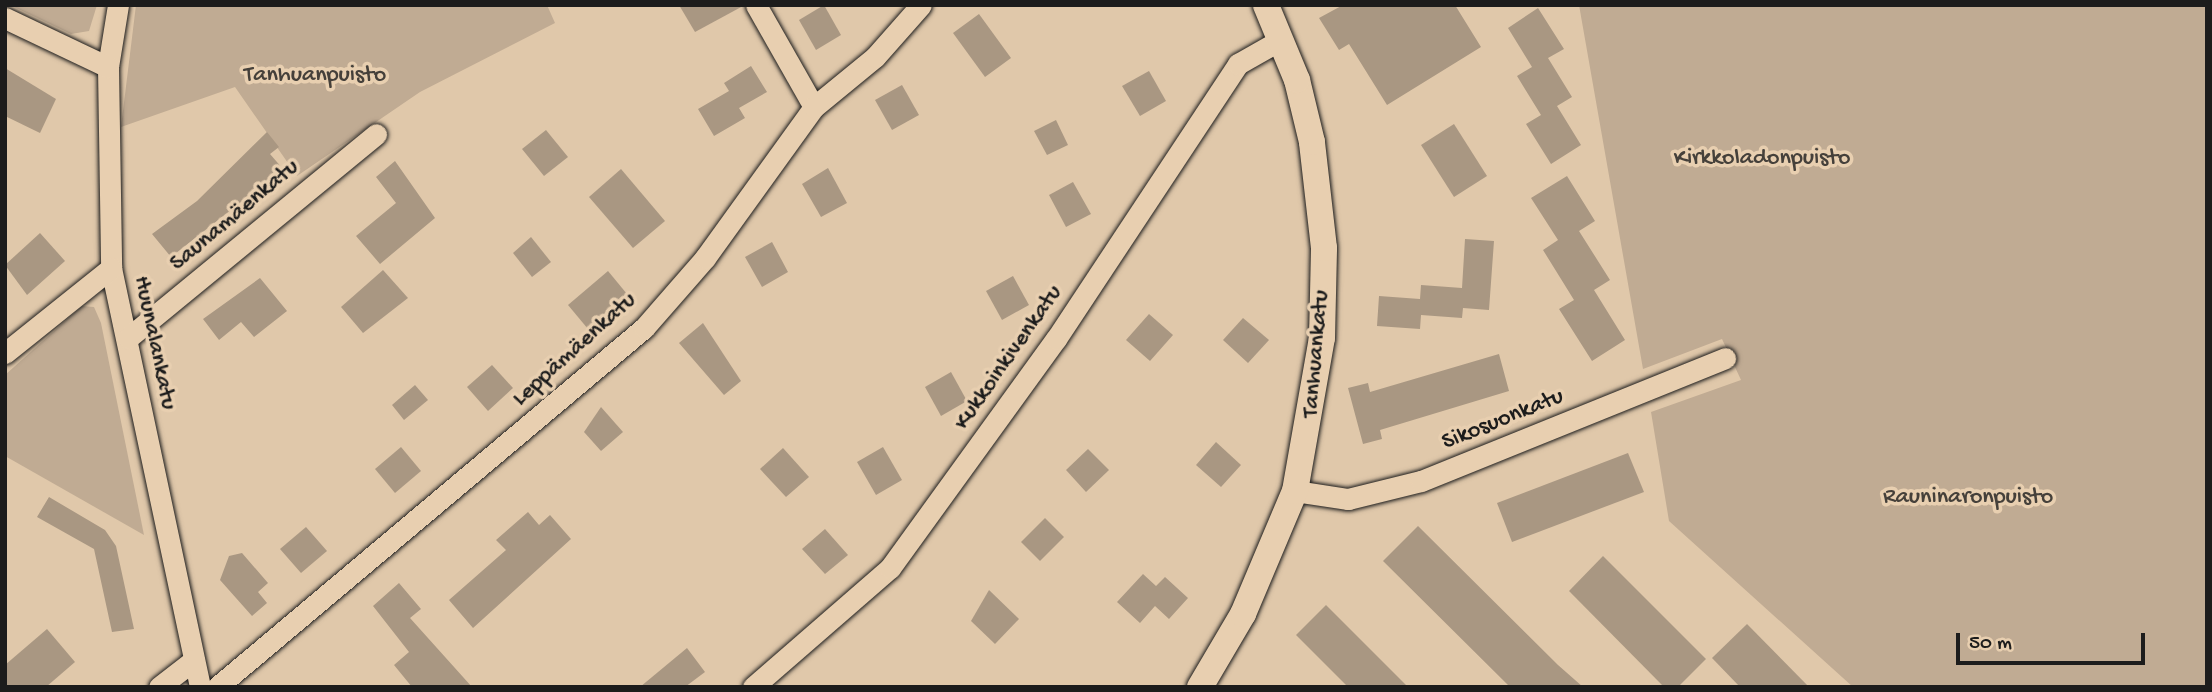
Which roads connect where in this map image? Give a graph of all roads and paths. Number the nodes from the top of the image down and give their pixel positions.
1 (118, 5) edge
2 (757, 5) edge
3 (921, 5) edge
4 (1266, 5) edge
5 (5, 18) edge
6 (1280, 40) junction
7 (108, 67) junction
8 (814, 107) junction
9 (376, 134) dead end
10 (111, 268) junction
11 (128, 338) junction
12 (5, 353) edge
13 (1725, 358) dead end
14 (1295, 491) junction
15 (194, 660) junction
16 (159, 687) edge
17 (200, 687) edge
18 (217, 687) edge
19 (753, 687) edge
20 (1200, 687) edge

1 - 7 street, Huunalankatu
2 - 8 street
3 - 8 street, Leppämäenkatu
4 - 6 street, Tanhuankatu
5 - 7 street
6 - 14 street, Tanhuankatu
6 - 19 street, Kukkoinkivenkatu
7 - 10 street, Huunalankatu
8 - 18 street, Leppämäenkatu
9 - 11 street, Saunamäenkatu
10 - 11 street, Huunalankatu
10 - 12 street
11 - 15 street, Huunalankatu
13 - 14 street, Sikosuonkatu
14 - 20 street, Tanhuankatu
15 - 16 street
15 - 17 street, Huunalankatu

